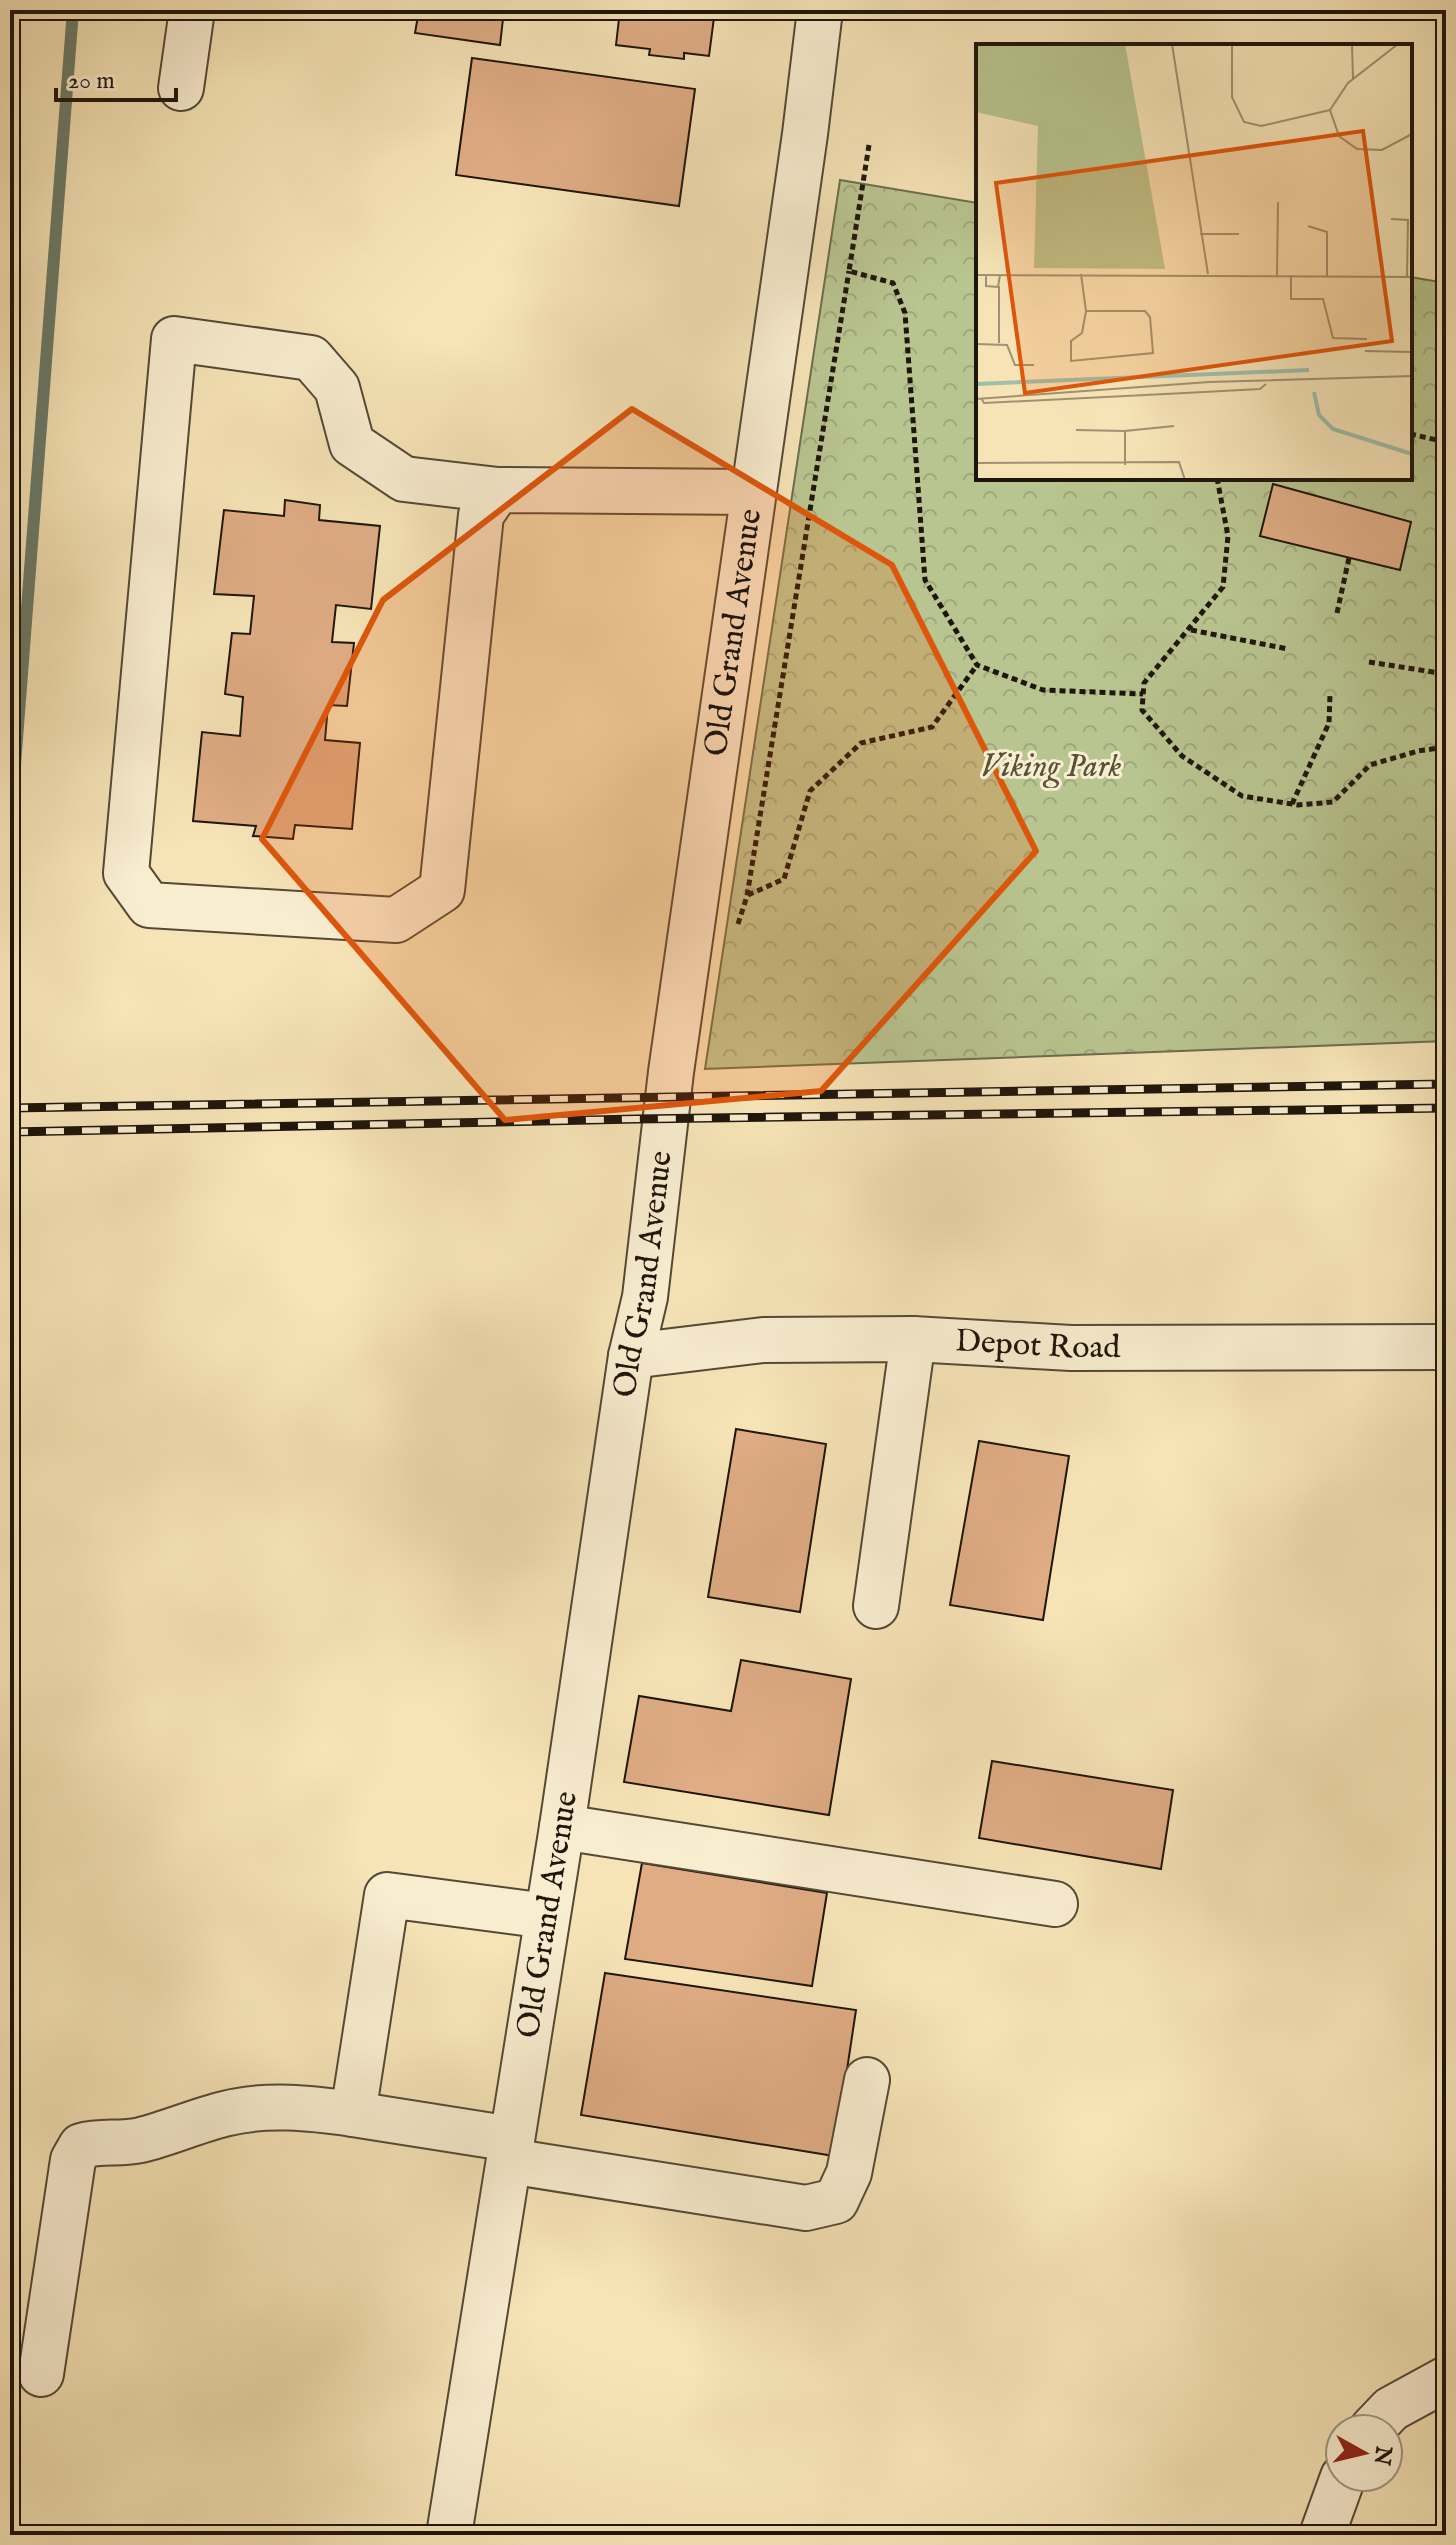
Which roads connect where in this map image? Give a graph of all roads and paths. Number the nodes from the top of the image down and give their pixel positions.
1 (192, 10) edge
2 (820, 10) edge
3 (181, 88) dead end
4 (869, 145) dead end
5 (849, 271) junction
6 (1412, 434) edge
7 (1446, 442) edge
8 (1217, 480) edge
9 (498, 490) junction
10 (753, 492) junction
11 (1349, 558) dead end
12 (1337, 613) dead end
13 (1190, 629) junction
14 (1288, 649) dead end
15 (1369, 662) dead end
16 (977, 665) junction
17 (1446, 674) edge
18 (1143, 694) junction
19 (1330, 695) dead end
20 (1446, 747) edge
21 (1292, 804) junction
22 (747, 896) junction
23 (734, 937) dead end
24 (913, 1339) junction
25 (1446, 1347) edge
26 (631, 1356) junction
27 (876, 1606) dead end
28 (562, 1827) junction
29 (1055, 1904) dead end
30 (547, 1916) junction
31 (867, 2080) dead end
32 (353, 2114) junction
33 (510, 2150) junction
34 (41, 2374) dead end
35 (1446, 2379) edge
36 (1387, 2413) edge
37 (1337, 2493) edge
38 (449, 2535) edge
39 (1322, 2535) edge

1 - 3 street
2 - 10 street, Old Grand Avenue
4 - 5 path
5 - 16 path
5 - 22 path
6 - 7 path
8 - 13 path
9 - 9 street
9 - 10 street
10 - 26 street, Old Grand Avenue
11 - 12 path
13 - 14 path
13 - 18 path
15 - 17 path
16 - 18 path
16 - 22 path
18 - 21 path
19 - 21 path
20 - 21 path
22 - 23 path
24 - 25 street, Depot Road
24 - 26 street, Depot Road
24 - 27 street
26 - 28 street, Old Grand Avenue
28 - 29 street
28 - 30 street, Old Grand Avenue
30 - 32 street
30 - 33 street, Old Grand Avenue
31 - 33 street
32 - 33 street
32 - 34 street
33 - 38 street, Old Grand Avenue
35 - 36 street
37 - 39 street

